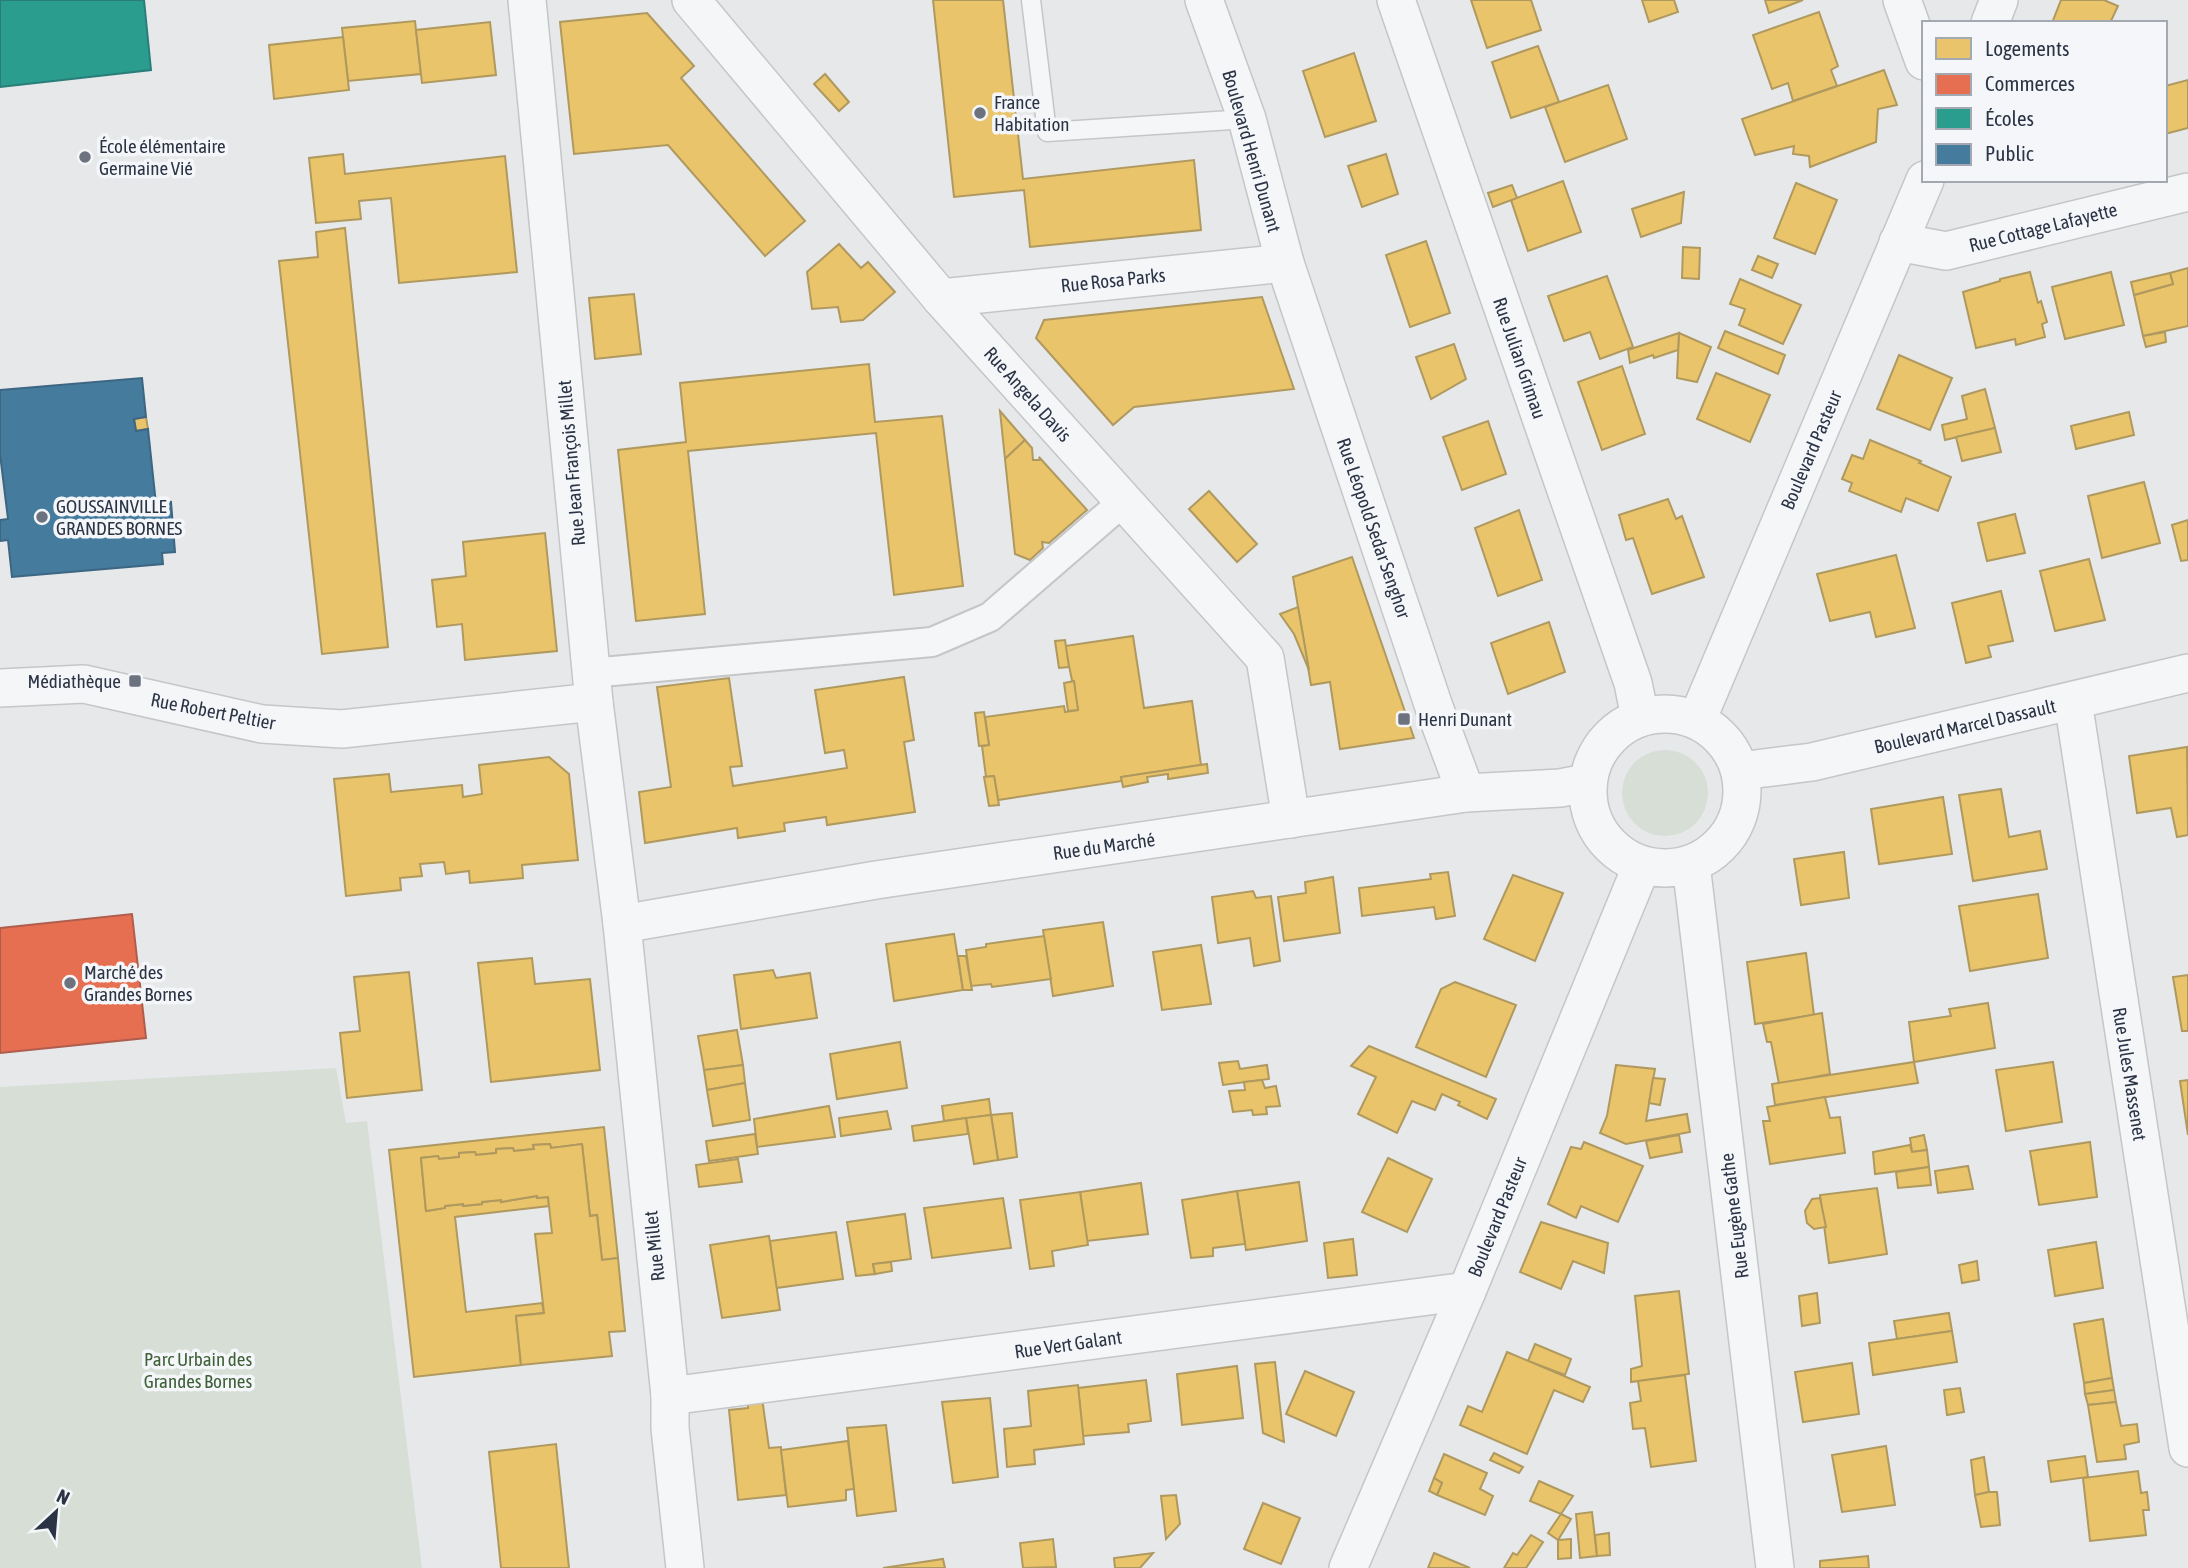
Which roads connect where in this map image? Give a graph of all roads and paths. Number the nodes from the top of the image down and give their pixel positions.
1 (527, 0) edge
2 (691, 0) edge
3 (1031, 0) edge
4 (1204, 0) edge
5 (1395, 0) edge
6 (1902, 0) edge
7 (1999, 0) edge
8 (1991, 21) edge
9 (1922, 55) edge
10 (1247, 119) junction
11 (1924, 182) edge
12 (2188, 192) edge
13 (1898, 242) junction
14 (1285, 262) junction
15 (941, 298) junction
16 (1124, 500) junction
17 (2188, 673) edge
18 (0, 688) edge
19 (593, 688) junction
20 (2073, 701) junction
21 (1640, 717) junction
22 (1697, 720) junction
23 (1740, 771) junction
24 (1587, 783) junction
25 (1466, 793) junction
26 (1291, 819) junction
27 (1691, 864) junction
28 (1642, 865) junction
29 (622, 924) junction
30 (1467, 1291) junction
31 (670, 1396) junction
32 (2188, 1448) edge
33 (685, 1568) edge
34 (1348, 1568) edge
35 (1775, 1568) edge

1 - 19 street, Rue Jean François Millet
2 - 15 street, Rue Angela Davis
3 - 10 lane
4 - 10 street, Boulevard Henri Dunant
5 - 21 street, Rue Julian Grimau
6 - 9 street
7 - 8 street
10 - 14 street, Boulevard Henri Dunant
11 - 13 street, Boulevard Pasteur
12 - 13 street, Rue Cottage Lafayette
13 - 22 street, Boulevard Pasteur
14 - 15 street, Rue Rosa Parks
14 - 25 street, Rue Léopold Sedar Senghor
15 - 16 street, Rue Angela Davis
16 - 19 street
16 - 26 street, Rue Angela Davis
17 - 20 street, Boulevard Marcel Dassault
18 - 19 street, Rue Robert Peltier
19 - 29 street, Rue Jean François Millet
20 - 23 street, Boulevard Marcel Dassault
20 - 32 street, Rue Jules Massenet
21 - 22 street
21 - 24 street
22 - 23 street
23 - 27 street
24 - 25 street, Rue du Marché
24 - 28 street
25 - 26 street, Rue du Marché
26 - 29 street, Rue du Marché
27 - 28 street
27 - 35 street, Rue Eugène Gathe
28 - 30 street, Boulevard Pasteur
29 - 31 street, Rue Millet
30 - 31 street, Rue Vert Galant
30 - 34 street, Boulevard Pasteur
31 - 33 street, Rue Millet

